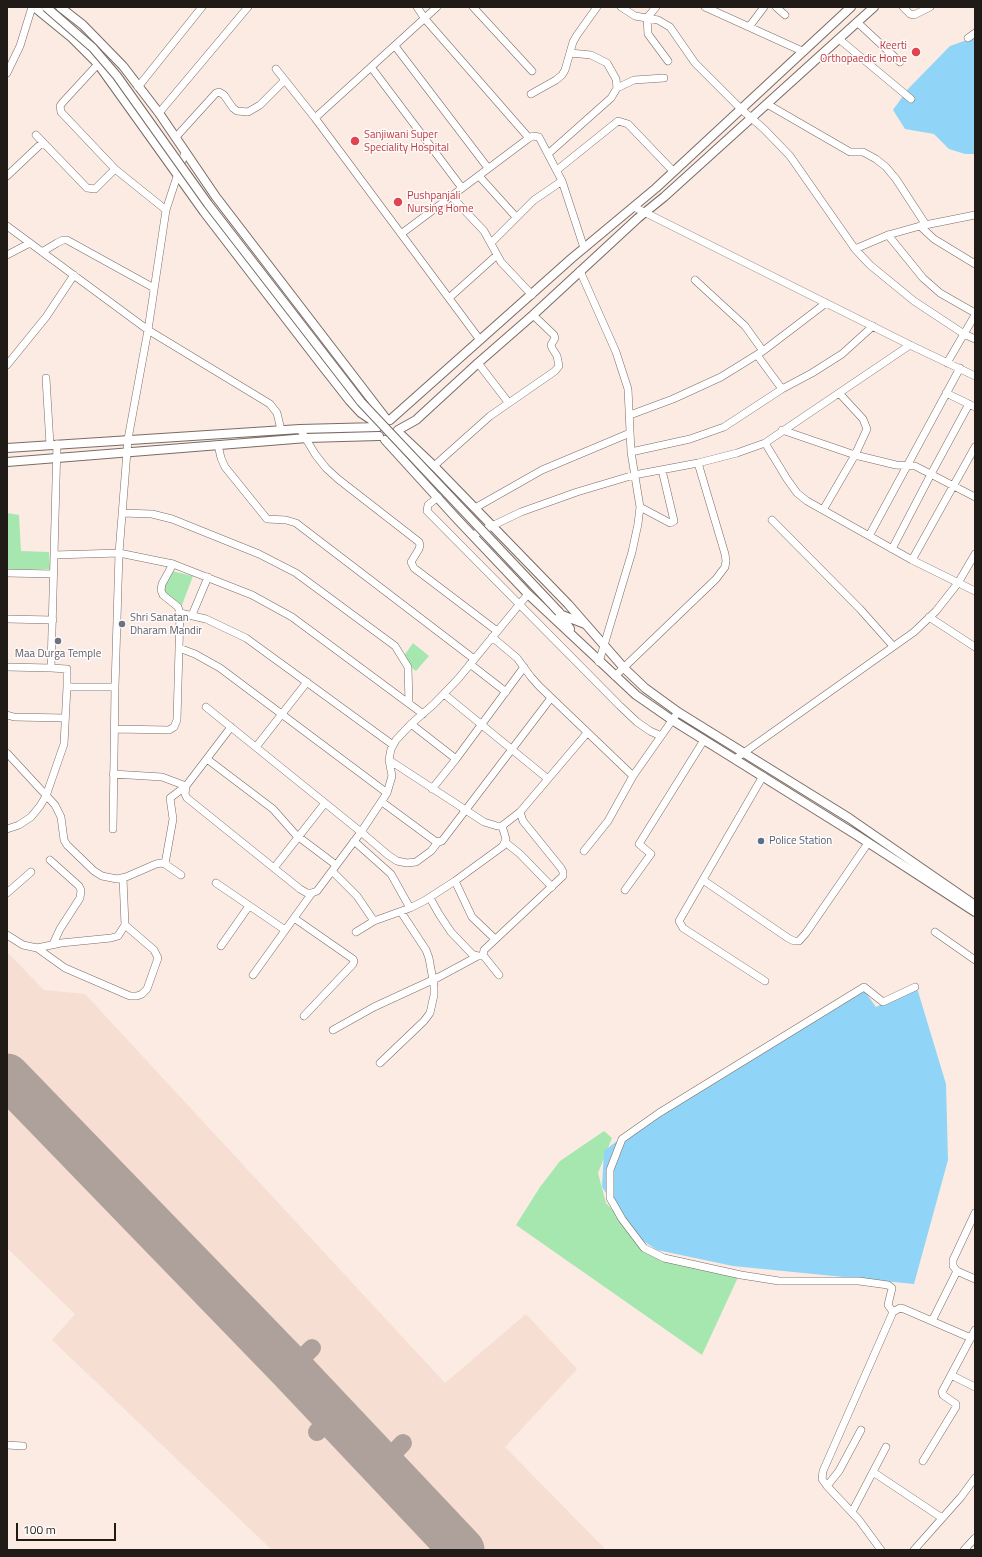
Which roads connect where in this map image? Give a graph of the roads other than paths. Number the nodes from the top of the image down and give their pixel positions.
1 (33, 7) edge
2 (46, 7) edge
3 (60, 7) edge
4 (202, 7) edge
5 (248, 7) edge
6 (417, 7) edge
7 (437, 7) edge
8 (473, 7) edge
9 (597, 7) edge
10 (621, 7) edge
11 (656, 7) edge
12 (705, 7) edge
13 (764, 7) edge
14 (776, 7) edge
15 (851, 7) edge
16 (874, 7) edge
17 (904, 7) edge
18 (930, 7) edge
19 (785, 15) dead end
20 (647, 18) junction
21 (425, 19) junction
22 (857, 22) junction
23 (749, 27) junction
24 (975, 33) edge
25 (968, 38) dead end
26 (839, 39) junction
27 (395, 46) junction
28 (802, 51) junction
29 (570, 53) junction
30 (668, 61) dead end
31 (900, 62) dead end
32 (98, 64) junction
33 (372, 67) junction
34 (276, 70) dead end
35 (532, 71) dead end
36 (7, 73) edge
37 (664, 78) dead end
38 (285, 80) junction
39 (138, 87) junction
40 (617, 88) junction
41 (531, 94) dead end
42 (911, 99) dead end
43 (767, 104) junction
44 (741, 109) junction
45 (159, 113) junction
46 (752, 117) junction
47 (315, 118) junction
48 (36, 135) dead end
49 (176, 137) junction
50 (529, 138) junction
51 (43, 142) junction
52 (185, 152) junction
53 (548, 154) junction
54 (488, 168) junction
55 (115, 169) junction
56 (557, 170) junction
57 (673, 172) junction
58 (178, 174) junction
59 (7, 176) edge
60 (479, 176) junction
61 (562, 181) junction
62 (462, 188) junction
63 (451, 196) junction
64 (634, 206) junction
65 (166, 210) junction
66 (645, 213) junction
67 (975, 215) edge
68 (516, 217) junction
69 (7, 226) edge
70 (923, 226) junction
71 (401, 234) junction
72 (888, 235) junction
73 (492, 243) junction
74 (30, 244) junction
75 (584, 248) junction
76 (257, 249) junction
77 (855, 249) junction
78 (42, 252) junction
79 (7, 255) edge
80 (497, 255) junction
81 (243, 262) junction
82 (975, 264) edge
83 (580, 270) junction
84 (74, 275) junction
85 (695, 280) dead end
86 (154, 288) junction
87 (532, 295) junction
88 (449, 298) junction
89 (826, 303) junction
90 (975, 314) edge
91 (533, 315) junction
92 (873, 326) junction
93 (148, 330) junction
94 (964, 334) junction
95 (975, 339) edge
96 (480, 340) junction
97 (910, 345) junction
98 (760, 353) junction
99 (478, 362) junction
100 (947, 363) junction
101 (7, 365) edge
102 (960, 368) junction
103 (975, 376) edge
104 (46, 378) dead end
105 (782, 389) junction
106 (946, 393) junction
107 (840, 394) junction
108 (508, 402) junction
109 (972, 405) edge
110 (630, 415) junction
111 (389, 420) junction
112 (378, 426) junction
113 (300, 429) junction
114 (281, 430) junction
115 (782, 430) junction
116 (398, 431) junction
117 (630, 433) junction
118 (307, 438) junction
119 (382, 438) junction
120 (128, 439) junction
121 (765, 442) junction
122 (54, 445) junction
123 (218, 445) junction
124 (975, 447) edge
125 (7, 448) edge
126 (127, 452) junction
127 (631, 452) junction
128 (855, 455) junction
129 (58, 458) junction
130 (7, 462) edge
131 (698, 463) junction
132 (907, 465) junction
133 (434, 466) junction
134 (662, 470) junction
135 (931, 474) junction
136 (634, 475) junction
137 (953, 486) junction
138 (438, 497) junction
139 (975, 497) edge
140 (640, 507) junction
141 (475, 508) junction
142 (822, 510) junction
143 (122, 513) junction
144 (772, 520) dead end
145 (492, 526) junction
146 (473, 536) junction
147 (869, 536) junction
148 (892, 549) junction
149 (119, 554) junction
150 (975, 554) edge
151 (54, 555) junction
152 (912, 560) junction
153 (173, 564) junction
154 (7, 573) edge
155 (54, 574) junction
156 (208, 577) junction
157 (958, 583) junction
158 (975, 591) edge
159 (528, 594) junction
160 (518, 605) junction
161 (180, 613) junction
162 (560, 614) junction
163 (192, 615) junction
164 (929, 617) junction
165 (7, 619) edge
166 (53, 620) junction
167 (586, 624) junction
168 (494, 634) junction
169 (575, 638) junction
170 (605, 645) junction
171 (893, 646) junction
172 (975, 647) edge
173 (179, 648) junction
174 (472, 662) junction
175 (599, 662) junction
176 (7, 667) edge
177 (524, 667) junction
178 (52, 668) junction
179 (624, 668) junction
180 (615, 676) junction
181 (307, 682) junction
182 (67, 687) junction
183 (115, 687) junction
184 (506, 692) junction
185 (444, 694) junction
186 (551, 698) junction
187 (409, 703) junction
188 (206, 707) dead end
189 (678, 712) junction
190 (282, 714) junction
191 (423, 714) junction
192 (7, 715) edge
193 (65, 718) junction
194 (672, 720) junction
195 (411, 724) junction
196 (482, 724) junction
197 (231, 727) junction
198 (115, 729) junction
199 (587, 733) junction
200 (661, 736) junction
201 (704, 740) junction
202 (393, 745) junction
203 (256, 747) junction
204 (513, 750) junction
205 (7, 753) edge
206 (743, 753) junction
207 (456, 758) junction
208 (207, 759) junction
209 (735, 759) junction
210 (389, 760) junction
211 (113, 774) junction
212 (633, 776) junction
213 (763, 776) junction
214 (548, 779) junction
215 (186, 786) junction
216 (798, 787) junction
217 (432, 789) junction
218 (387, 793) junction
219 (793, 795) junction
220 (46, 796) junction
221 (382, 802) junction
222 (326, 803) junction
223 (465, 810) junction
224 (520, 812) junction
225 (502, 826) junction
226 (7, 829) edge
227 (113, 829) dead end
228 (361, 832) junction
229 (299, 837) junction
230 (354, 841) junction
231 (438, 842) junction
232 (505, 842) junction
233 (868, 843) junction
234 (584, 851) dead end
235 (50, 860) dead end
236 (165, 864) junction
237 (274, 868) junction
238 (334, 868) junction
239 (31, 872) dead end
240 (181, 875) dead end
241 (123, 878) junction
242 (702, 880) junction
243 (455, 881) junction
244 (216, 883) dead end
245 (552, 887) junction
246 (625, 890) dead end
247 (312, 893) junction
248 (7, 894) edge
249 (430, 898) junction
250 (975, 904) edge
251 (249, 906) junction
252 (410, 908) junction
253 (401, 912) junction
254 (975, 912) edge
255 (294, 918) junction
256 (374, 921) junction
257 (125, 925) junction
258 (285, 930) junction
259 (356, 932) dead end
260 (935, 932) dead end
261 (7, 934) edge
262 (495, 939) junction
263 (53, 944) junction
264 (221, 946) dead end
265 (37, 948) junction
266 (481, 956) junction
267 (975, 960) edge
268 (253, 975) dead end
269 (499, 975) dead end
270 (433, 980) junction
271 (765, 981) dead end
272 (915, 988) dead end
273 (304, 1016) dead end
274 (333, 1030) dead end
275 (380, 1064) dead end
276 (975, 1213) edge
277 (957, 1270) junction
278 (975, 1279) edge
279 (892, 1312) junction
280 (932, 1321) junction
281 (975, 1330) edge
282 (971, 1338) junction
283 (951, 1375) junction
284 (975, 1386) edge
285 (861, 1430) dead end
286 (7, 1446) edge
287 (23, 1446) dead end
288 (886, 1447) dead end
289 (923, 1461) dead end
290 (873, 1472) junction
291 (975, 1478) edge
292 (827, 1486) junction
293 (852, 1512) junction
294 (942, 1518) junction
295 (975, 1538) edge
296 (967, 1549) edge
297 (881, 1550) edge
298 (914, 1550) edge

1 - 32 main road
1 - 36 street
2 - 162 main road, bridge
3 - 39 main road
4 - 39 street
5 - 45 street
6 - 21 street
7 - 21 street
8 - 35 street
9 - 29 street
10 - 20 street
11 - 20 street
12 - 23 street
13 - 23 street
14 - 19 street
15 - 28 main road
16 - 22 main road
17 - 18 street
20 - 30 street
20 - 44 street
21 - 27 street
21 - 50 street
22 - 26 main road
22 - 31 street
23 - 28 street
24 - 25 street
26 - 42 street
26 - 43 main road
27 - 33 street
27 - 54 street
28 - 44 main road
29 - 40 street
29 - 41 street
32 - 55 street
32 - 58 main road
33 - 47 street
33 - 62 street
34 - 38 street
37 - 40 street
38 - 47 street
38 - 49 street
39 - 45 main road
40 - 53 street
43 - 46 main road
43 - 70 street
44 - 46 street
44 - 57 main road
45 - 49 main road
46 - 66 main road
46 - 77 street
47 - 71 street
48 - 51 street
49 - 52 main road
50 - 53 street
50 - 54 street
51 - 55 street
51 - 59 street
52 - 58 street
52 - 76 main road
53 - 56 street
54 - 60 street
55 - 65 street
56 - 57 street
56 - 61 street
57 - 64 main road
58 - 65 street
58 - 81 main road
60 - 62 street
60 - 68 street
61 - 68 street
61 - 75 street
62 - 63 street
63 - 71 street
63 - 73 street
64 - 66 street
64 - 75 main road
65 - 86 street
66 - 83 main road
66 - 89 street
67 - 70 street
68 - 73 street
69 - 74 street
70 - 72 street
70 - 82 street
71 - 88 street
72 - 77 street
72 - 90 street
73 - 80 street
74 - 78 street
74 - 79 street
75 - 87 main road
76 - 81 main road
76 - 111 main road
77 - 94 street
78 - 84 street
78 - 86 street
80 - 87 street
80 - 88 street
81 - 112 main road
83 - 91 main road
83 - 110 street
84 - 93 street
84 - 101 street
85 - 98 street
86 - 93 street
87 - 96 main road
88 - 96 street
89 - 92 street
89 - 98 street
90 - 94 street
91 - 99 main road
91 - 108 street
92 - 97 street
92 - 105 street
93 - 114 street
93 - 120 street
94 - 95 street
94 - 100 street
96 - 111 main road
97 - 100 street
97 - 107 street
98 - 105 street
98 - 110 street
99 - 108 street
99 - 116 main road
100 - 102 street
102 - 103 street
102 - 106 street
104 - 122 street
105 - 127 street
106 - 109 street
106 - 132 street
107 - 115 street
107 - 128 street
108 - 133 street
109 - 135 street
110 - 117 street
111 - 112 main road
111 - 116 main road
112 - 113 main road
112 - 119 main road
113 - 114 main road
113 - 118 street
114 - 120 main road
115 - 121 street
115 - 128 street
116 - 119 main road
116 - 133 main road
117 - 127 street
117 - 141 street
118 - 119 main road
118 - 123 main road
118 - 168 street
119 - 138 main road
120 - 122 main road
120 - 126 street
121 - 131 street
121 - 142 street
122 - 125 main road
122 - 129 street
123 - 126 main road
123 - 174 street
124 - 137 street
126 - 129 main road
126 - 143 street
127 - 136 street
128 - 132 street
128 - 142 street
129 - 130 main road
129 - 151 street
131 - 134 street
131 - 179 street
132 - 135 street
132 - 147 street
133 - 141 main road
134 - 136 street
134 - 140 street
135 - 137 street
135 - 148 street
136 - 140 street
136 - 145 street
137 - 139 street
137 - 152 street
138 - 146 main road
138 - 160 street
140 - 170 street
141 - 145 main road
142 - 147 street
143 - 149 street
143 - 187 street
144 - 171 street
145 - 146 street
145 - 167 main road
146 - 159 main road
147 - 148 street
148 - 152 street
149 - 151 street
149 - 153 street
149 - 183 street
150 - 157 street
151 - 155 street
152 - 157 street
153 - 156 street
153 - 161 street
154 - 155 street
155 - 166 street
156 - 163 street
156 - 187 street
157 - 158 street
157 - 164 street
159 - 160 street
159 - 169 main road
160 - 168 street
160 - 200 street
161 - 163 street
161 - 173 street
162 - 167 main road
162 - 169 main road
163 - 181 street
164 - 171 street
164 - 172 street
165 - 166 street
166 - 178 street
167 - 170 main road
168 - 174 street
168 - 177 street
169 - 175 main road
170 - 175 street
170 - 179 main road
171 - 206 street
173 - 190 street
173 - 198 street
174 - 184 street
174 - 185 street
175 - 180 main road
176 - 178 street
177 - 184 street
177 - 186 street
178 - 182 street
179 - 180 street
179 - 189 main road
180 - 194 main road
181 - 190 street
181 - 202 street
182 - 183 street
182 - 193 street
183 - 198 street
184 - 196 street
185 - 191 street
185 - 196 street
186 - 199 street
186 - 204 street
187 - 191 street
188 - 197 street
189 - 194 street
189 - 206 main road
190 - 203 street
190 - 218 street
191 - 195 street
192 - 193 street
193 - 220 street
194 - 200 street
194 - 201 main road
195 - 202 street
195 - 207 street
196 - 204 street
196 - 207 street
197 - 203 street
197 - 208 street
198 - 211 street
199 - 212 street
199 - 214 street
200 - 212 street
201 - 209 main road
201 - 246 street
202 - 210 street
203 - 222 street
204 - 214 street
204 - 223 street
205 - 220 street
206 - 209 street
206 - 216 main road
207 - 217 street
208 - 215 street
208 - 229 street
209 - 213 main road
210 - 217 street
210 - 218 street
211 - 215 street
211 - 227 street
212 - 234 street
213 - 219 main road
213 - 242 street
214 - 224 street
215 - 236 street
215 - 237 street
216 - 219 main road
216 - 250 main road
217 - 223 street
218 - 221 street
219 - 233 main road
220 - 226 street
220 - 241 street
221 - 228 street
221 - 231 street
222 - 228 street
222 - 229 street
223 - 225 street
223 - 231 street
224 - 225 street
224 - 245 street
225 - 232 street
228 - 230 street
228 - 231 street
229 - 237 street
229 - 238 street
230 - 238 street
230 - 252 street
232 - 243 street
232 - 245 street
233 - 242 street
233 - 254 main road
235 - 263 street
236 - 240 street
236 - 241 street
237 - 247 street
238 - 247 street
238 - 256 street
239 - 248 street
241 - 257 street
242 - 271 street
243 - 249 street
243 - 262 street
244 - 251 street
245 - 262 street
247 - 255 street
249 - 252 street
249 - 266 street
251 - 258 street
251 - 264 street
252 - 253 street
253 - 256 street
253 - 270 street
255 - 258 street
255 - 273 street
256 - 259 street
257 - 263 street
257 - 265 street
258 - 268 street
260 - 267 street
261 - 265 street
262 - 266 street
263 - 265 street
266 - 269 street
266 - 270 street
270 - 274 street
270 - 275 street
272 - 279 street
276 - 277 street
277 - 278 street
277 - 280 street
279 - 280 street
279 - 292 street
280 - 282 street
281 - 282 street
282 - 283 street
283 - 284 street
283 - 289 street
285 - 292 street
286 - 287 street
288 - 290 street
290 - 293 street
290 - 294 street
291 - 294 street
292 - 293 street
293 - 297 street
294 - 298 street
295 - 296 street

